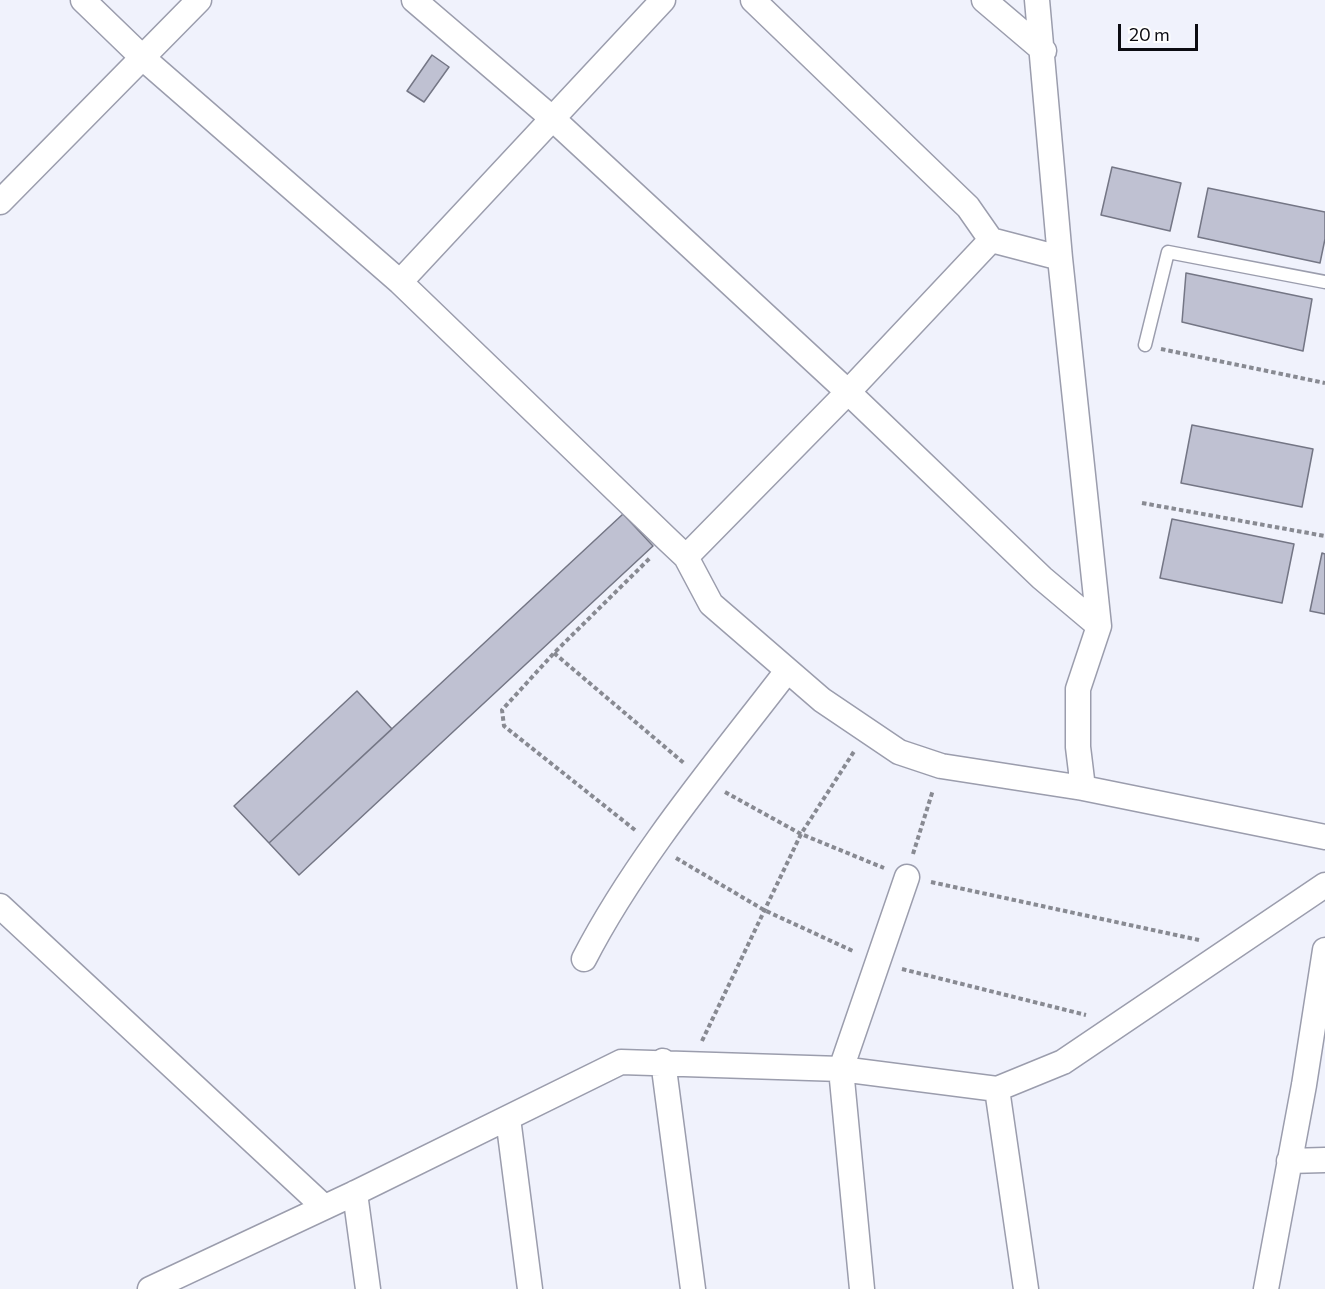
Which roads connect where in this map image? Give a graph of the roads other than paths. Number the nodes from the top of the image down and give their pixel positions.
1 (83, 0) edge
2 (199, 0) edge
3 (414, 0) edge
4 (663, 0) edge
5 (753, 0) edge
6 (984, 0) edge
7 (1038, 0) edge
8 (1044, 51) junction
9 (144, 59) junction
10 (553, 119) junction
11 (0, 202) edge
12 (991, 240) junction
13 (1060, 258) junction
14 (400, 282) junction
15 (1325, 282) edge
16 (1145, 345) road end
17 (848, 392) junction
18 (686, 557) junction
19 (1099, 626) junction
20 (787, 671) junction
21 (1083, 788) junction
22 (1325, 837) edge
23 (907, 877) road end
24 (1325, 885) edge
25 (0, 906) edge
26 (1325, 950) edge
27 (584, 959) dead end
28 (663, 1061) junction
29 (841, 1069) junction
30 (997, 1089) junction
31 (508, 1118) junction
32 (1325, 1160) edge
33 (1289, 1161) junction
34 (355, 1193) junction
35 (323, 1206) junction
36 (184, 1281) edge
37 (150, 1289) edge
38 (368, 1289) edge
39 (530, 1289) edge
40 (693, 1289) edge
41 (862, 1289) edge
42 (1026, 1289) edge
43 (1266, 1289) edge

1 - 9 street
2 - 9 street
3 - 10 street
4 - 10 street
5 - 12 street
6 - 8 street
7 - 8 street
8 - 13 street
9 - 11 street
9 - 14 street
10 - 14 street
10 - 17 street
12 - 13 street
12 - 17 street
13 - 19 street
14 - 18 street
15 - 16 lane
17 - 18 street
17 - 19 street
18 - 20 street
19 - 21 street
20 - 21 street
20 - 27 street
21 - 22 street
23 - 29 street
24 - 30 street
25 - 35 street
26 - 33 street
28 - 29 street
28 - 31 street
28 - 40 street
29 - 30 street
29 - 41 street
30 - 42 street
31 - 34 street
31 - 39 street
32 - 33 street
33 - 43 street
34 - 35 street
34 - 38 street
35 - 36 street
36 - 37 street

